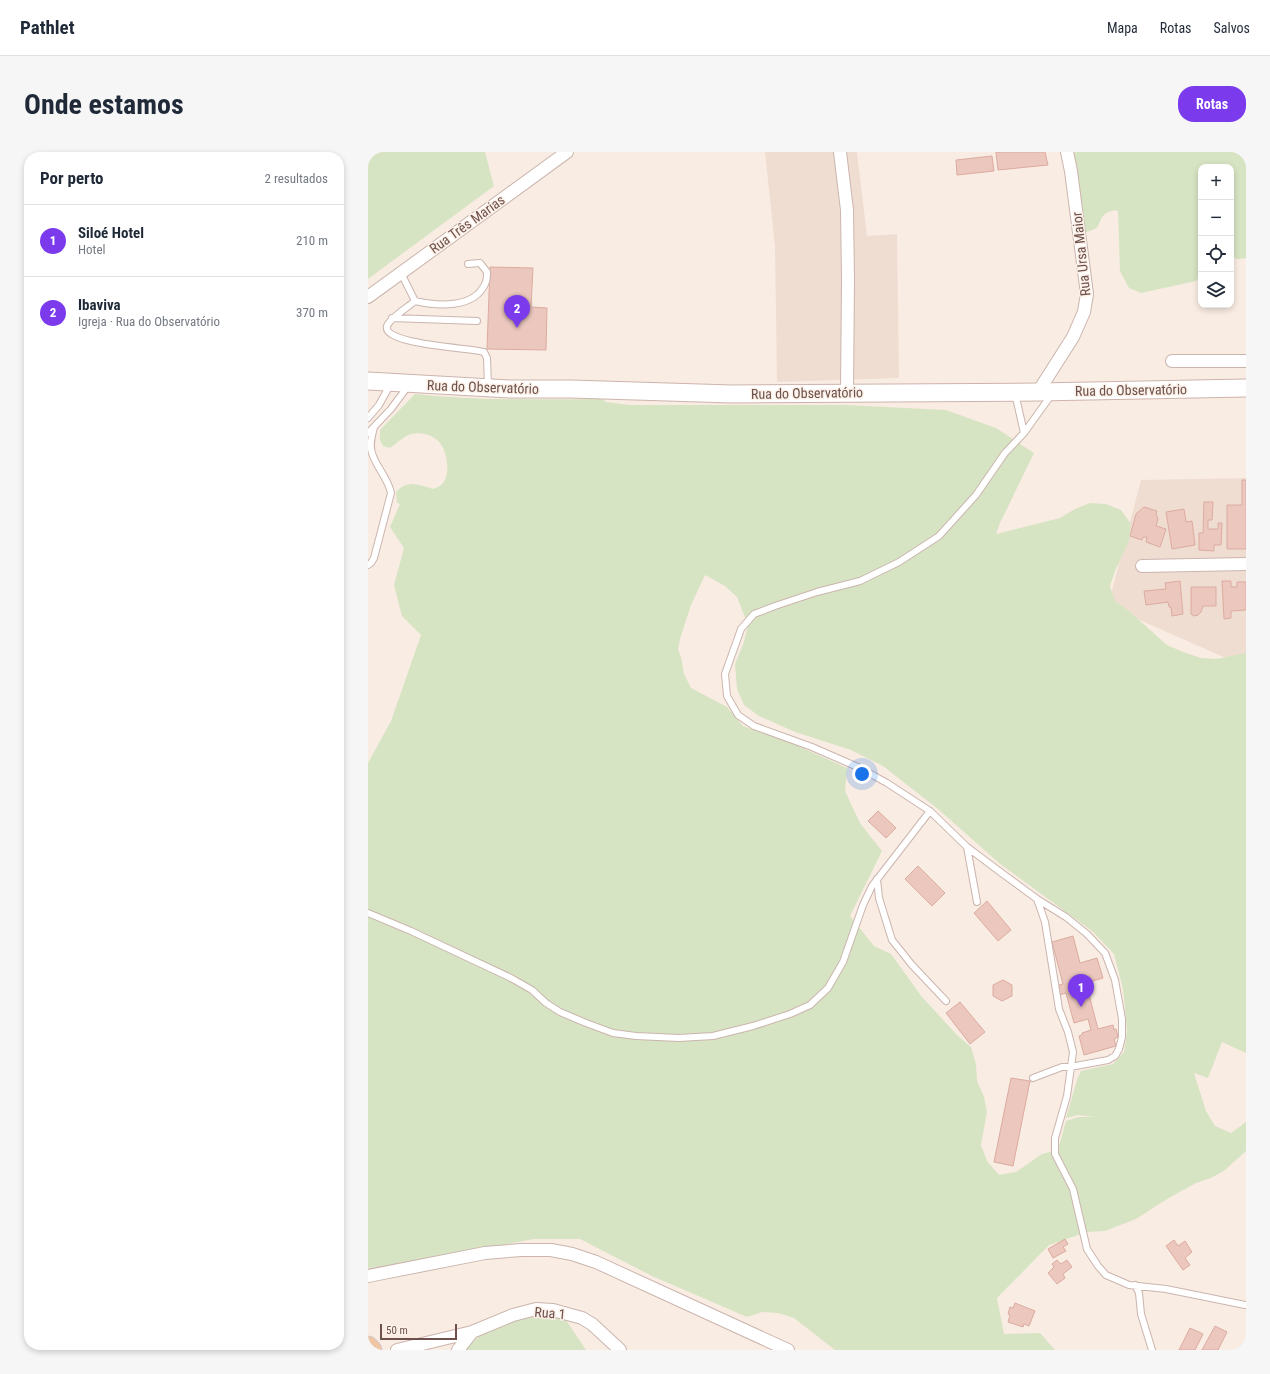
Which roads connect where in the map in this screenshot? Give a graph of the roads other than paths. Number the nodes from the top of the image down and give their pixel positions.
1 (567, 152) edge
2 (840, 152) edge
3 (1067, 152) edge
4 (468, 264) dead end
5 (401, 273) junction
6 (368, 297) edge
7 (415, 301) junction
8 (392, 318) junction
9 (477, 322) dead end
10 (1172, 361) dead end
11 (1246, 361) edge
12 (368, 381) edge
13 (391, 382) junction
14 (410, 384) junction
15 (488, 388) junction
16 (1246, 388) edge
17 (1046, 391) junction
18 (1015, 392) junction
19 (847, 393) junction
20 (368, 418) edge
21 (374, 427) junction
22 (368, 433) edge
23 (1024, 433) junction
24 (1246, 564) edge
25 (368, 565) edge
26 (1142, 566) dead end
27 (930, 812) junction
28 (967, 847) junction
29 (877, 879) junction
30 (1037, 899) junction
31 (977, 902) dead end
32 (368, 913) edge
33 (946, 1001) dead end
34 (1070, 1067) junction
35 (1033, 1078) dead end
36 (368, 1276) edge
37 (1135, 1285) junction
38 (1245, 1305) dead end
39 (472, 1332) junction
40 (368, 1346) edge
41 (372, 1350) edge
42 (397, 1350) edge
43 (458, 1350) edge
44 (620, 1350) edge
45 (788, 1350) edge
46 (1152, 1350) edge

1 - 5 street, Rua Três Marias
2 - 19 street
3 - 17 street, Rua Ursa Maior
4 - 7 lane
5 - 6 street, Rua Três Marias
5 - 7 lane
7 - 8 lane
8 - 9 lane
8 - 15 lane
10 - 11 street
12 - 13 street, Rua do Observatório
13 - 14 street, Rua do Observatório
13 - 20 lane
14 - 15 street, Rua do Observatório
14 - 21 lane
15 - 19 street, Rua do Observatório
16 - 17 street, Rua do Observatório
17 - 18 street, Rua do Observatório
17 - 23 lane
18 - 19 street, Rua do Observatório
18 - 23 lane
21 - 22 lane
21 - 25 lane
23 - 27 lane
24 - 26 street
27 - 28 lane
27 - 29 lane
28 - 30 lane
28 - 31 lane
29 - 32 lane
29 - 33 lane
30 - 34 lane
30 - 34 lane
34 - 35 lane
34 - 37 lane
36 - 45 street
37 - 38 lane
37 - 46 lane
39 - 42 street, Rua 1
39 - 43 street, Rua 1
39 - 44 street, Rua 1
40 - 41 main road

